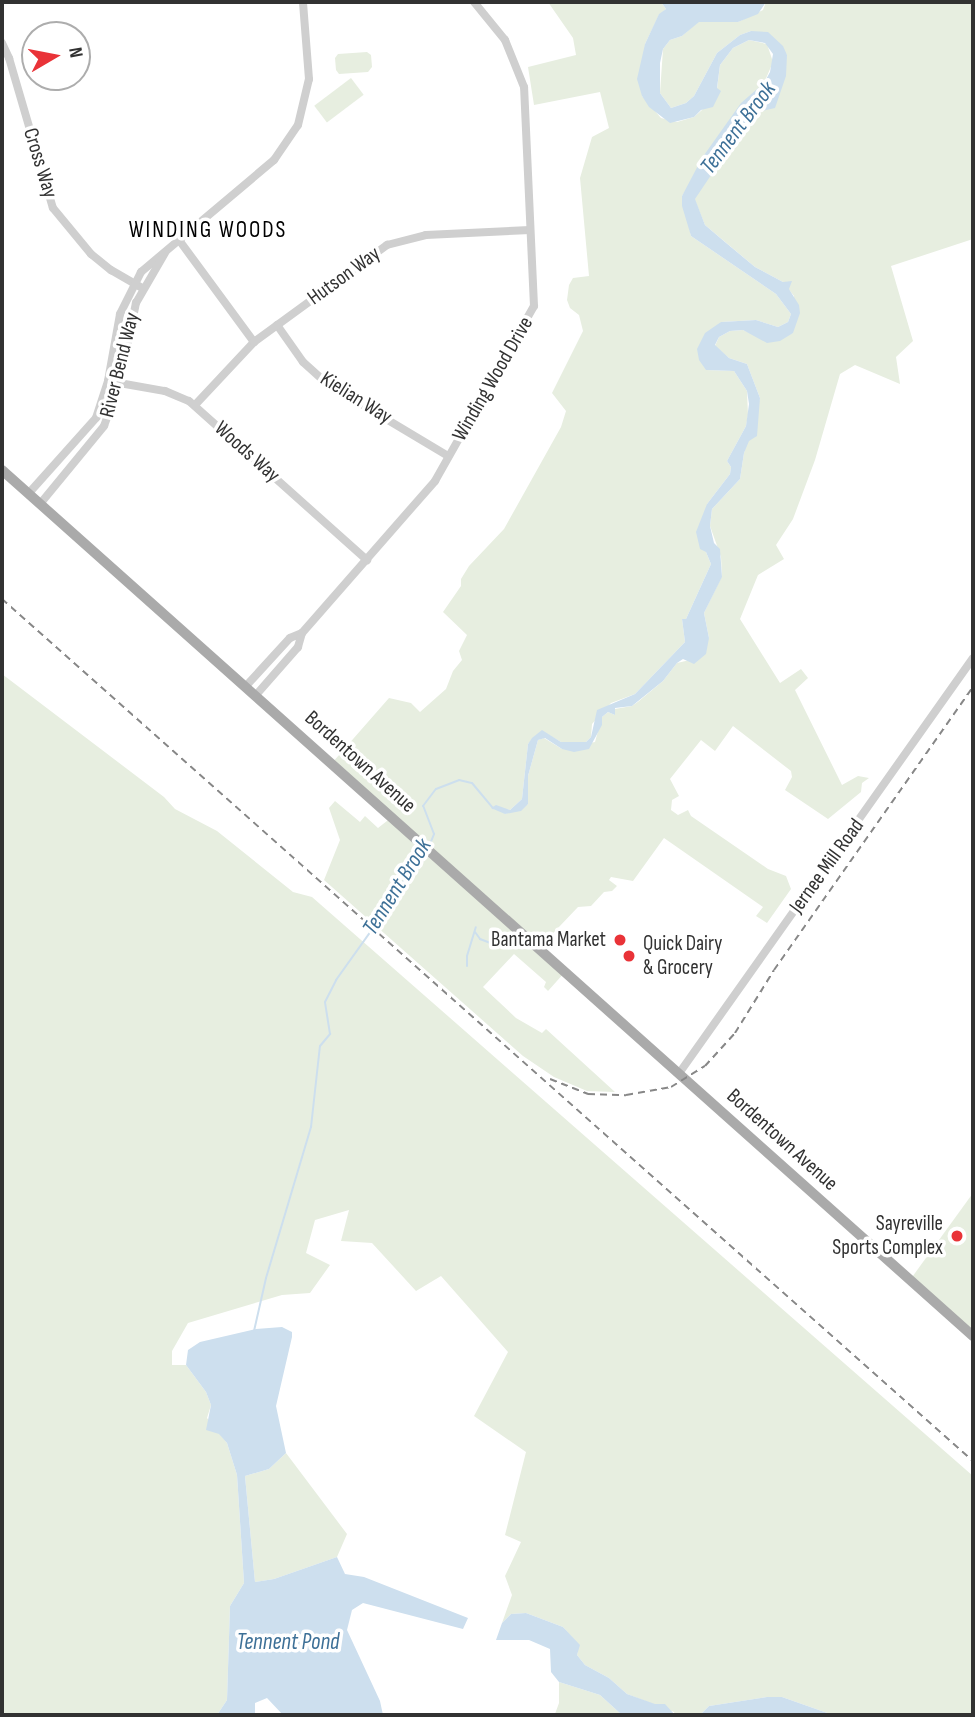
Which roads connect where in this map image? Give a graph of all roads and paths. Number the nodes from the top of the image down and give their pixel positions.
1 (303, 2) edge
2 (474, 2) edge
3 (2, 43) edge
4 (530, 230) junction
5 (179, 240) junction
6 (165, 253) junction
7 (133, 283) junction
8 (142, 288) junction
9 (277, 325) junction
10 (254, 342) junction
11 (108, 381) junction
12 (120, 383) junction
13 (195, 405) junction
14 (449, 456) junction
15 (2, 470) edge
16 (29, 494) junction
17 (40, 503) junction
18 (367, 560) junction
19 (302, 633) junction
20 (973, 658) edge
21 (246, 685) junction
22 (256, 695) junction
23 (680, 1072) junction
24 (973, 1336) edge

1 - 5 street, River Bend Way
2 - 4 street, Winding Wood Drive
3 - 7 street, Cross Way
4 - 9 street, Hutson Way
4 - 14 street, Winding Wood Drive
5 - 6 street, River Bend Way
5 - 10 street
6 - 7 street, River Bend Way
6 - 8 street, River Bend Way
7 - 8 street, Cross Way
7 - 11 street, River Bend Way
8 - 12 street, River Bend Way
9 - 10 street, Hutson Way
9 - 14 street, Kielian Way
10 - 13 street, Hutson Way
11 - 12 street, Woods Way
11 - 16 street, River Bend Way
12 - 13 street, Woods Way
12 - 17 street, River Bend Way
13 - 18 street, Woods Way
14 - 18 street, Winding Wood Drive
15 - 16 main road, Bordentown Avenue
16 - 17 main road, Bordentown Avenue
17 - 21 main road, Bordentown Avenue
18 - 19 street, Winding Wood Drive
19 - 21 street, Winding Wood Drive
19 - 22 street, Winding Wood Drive
20 - 23 street, Jernee Mill Road
21 - 22 main road, Bordentown Avenue
22 - 23 main road, Bordentown Avenue
23 - 24 main road, Bordentown Avenue

